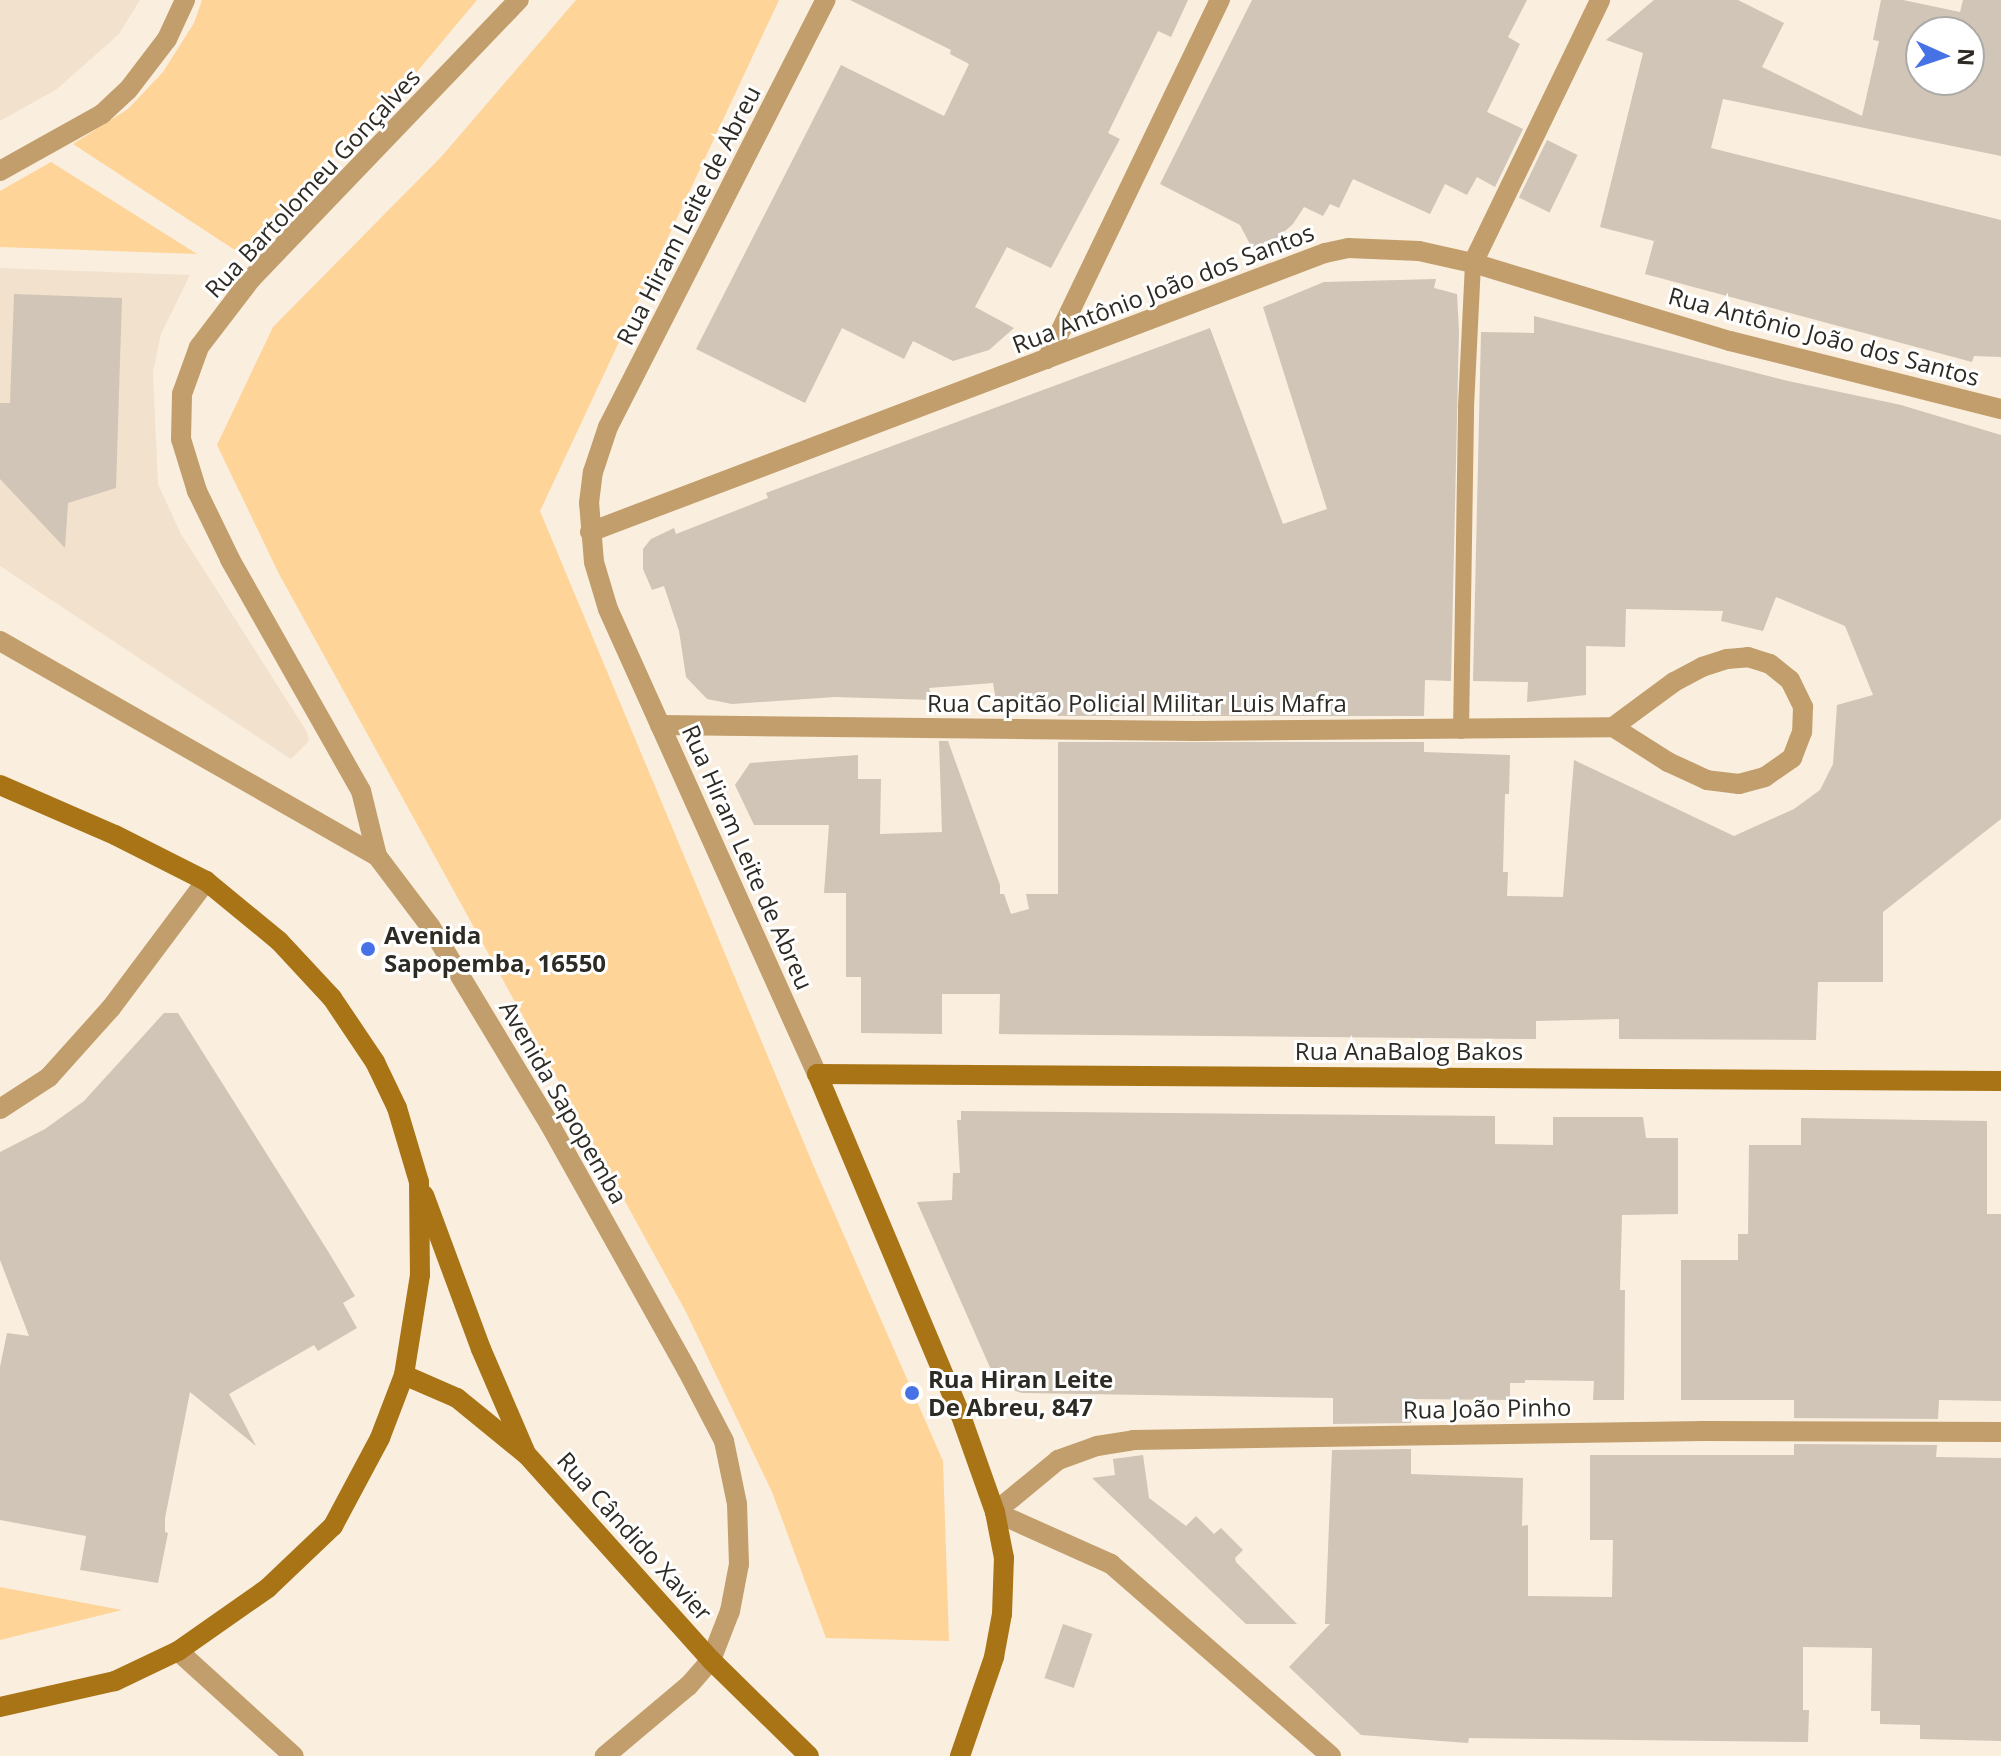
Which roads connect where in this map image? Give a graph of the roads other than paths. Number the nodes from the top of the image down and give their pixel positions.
1 (185, 0) edge
2 (519, 0) edge
3 (826, 0) edge
4 (1220, 0) edge
5 (1600, 0) edge
6 (0, 171) edge
7 (1473, 263) junction
8 (1047, 359) junction
9 (2001, 409) edge
10 (590, 532) junction
11 (0, 641) edge
12 (660, 725) junction
13 (1613, 727) junction
14 (1461, 731) junction
15 (0, 785) edge
16 (377, 856) junction
17 (206, 881) junction
18 (817, 1074) junction
19 (2001, 1081) edge
20 (0, 1109) edge
21 (419, 1182) junction
22 (404, 1375) junction
23 (2001, 1432) edge
24 (527, 1455) junction
25 (995, 1512) junction
26 (178, 1651) junction
27 (711, 1660) junction
28 (0, 1707) edge
29 (294, 1756) edge
30 (605, 1756) edge
31 (809, 1756) edge
32 (960, 1756) edge
33 (1331, 1756) edge

1 - 6 street
2 - 16 street, Rua Bartolomeu Gonçalves
3 - 10 street, Rua Hiram Leite de Abreu
4 - 8 street
5 - 7 street
7 - 8 street, Rua Antônio João dos Santos
7 - 9 street, Rua Antônio João dos Santos
7 - 14 lane
8 - 10 street, Rua Antônio João dos Santos
10 - 12 street, Rua Hiram Leite de Abreu
11 - 16 street, Avenida Sapopemba
12 - 14 street, Rua Capitão Policial Militar Luis Mafra
12 - 18 street, Rua Hiram Leite de Abreu
13 - 13 street
13 - 14 street, Rua Capitão Policial Militar Luis Mafra
15 - 17 main road
16 - 27 street, Avenida Sapopemba
17 - 20 street
17 - 21 main road
18 - 19 main road, Rua AnaBalog Bakos
18 - 25 main road, Rua Hiram Leite de Abreu
21 - 22 main road
21 - 24 main road
22 - 24 main road, Rua Cândido Xavier
22 - 26 main road
23 - 25 street, Rua João Pinho
24 - 27 main road, Rua Cândido Xavier
25 - 32 main road, Rua Hiram Leite de Abreu
25 - 33 street
26 - 28 main road
26 - 29 street
27 - 30 street, Avenida Sapopemba
27 - 31 main road, Rua Cândido Xavier

